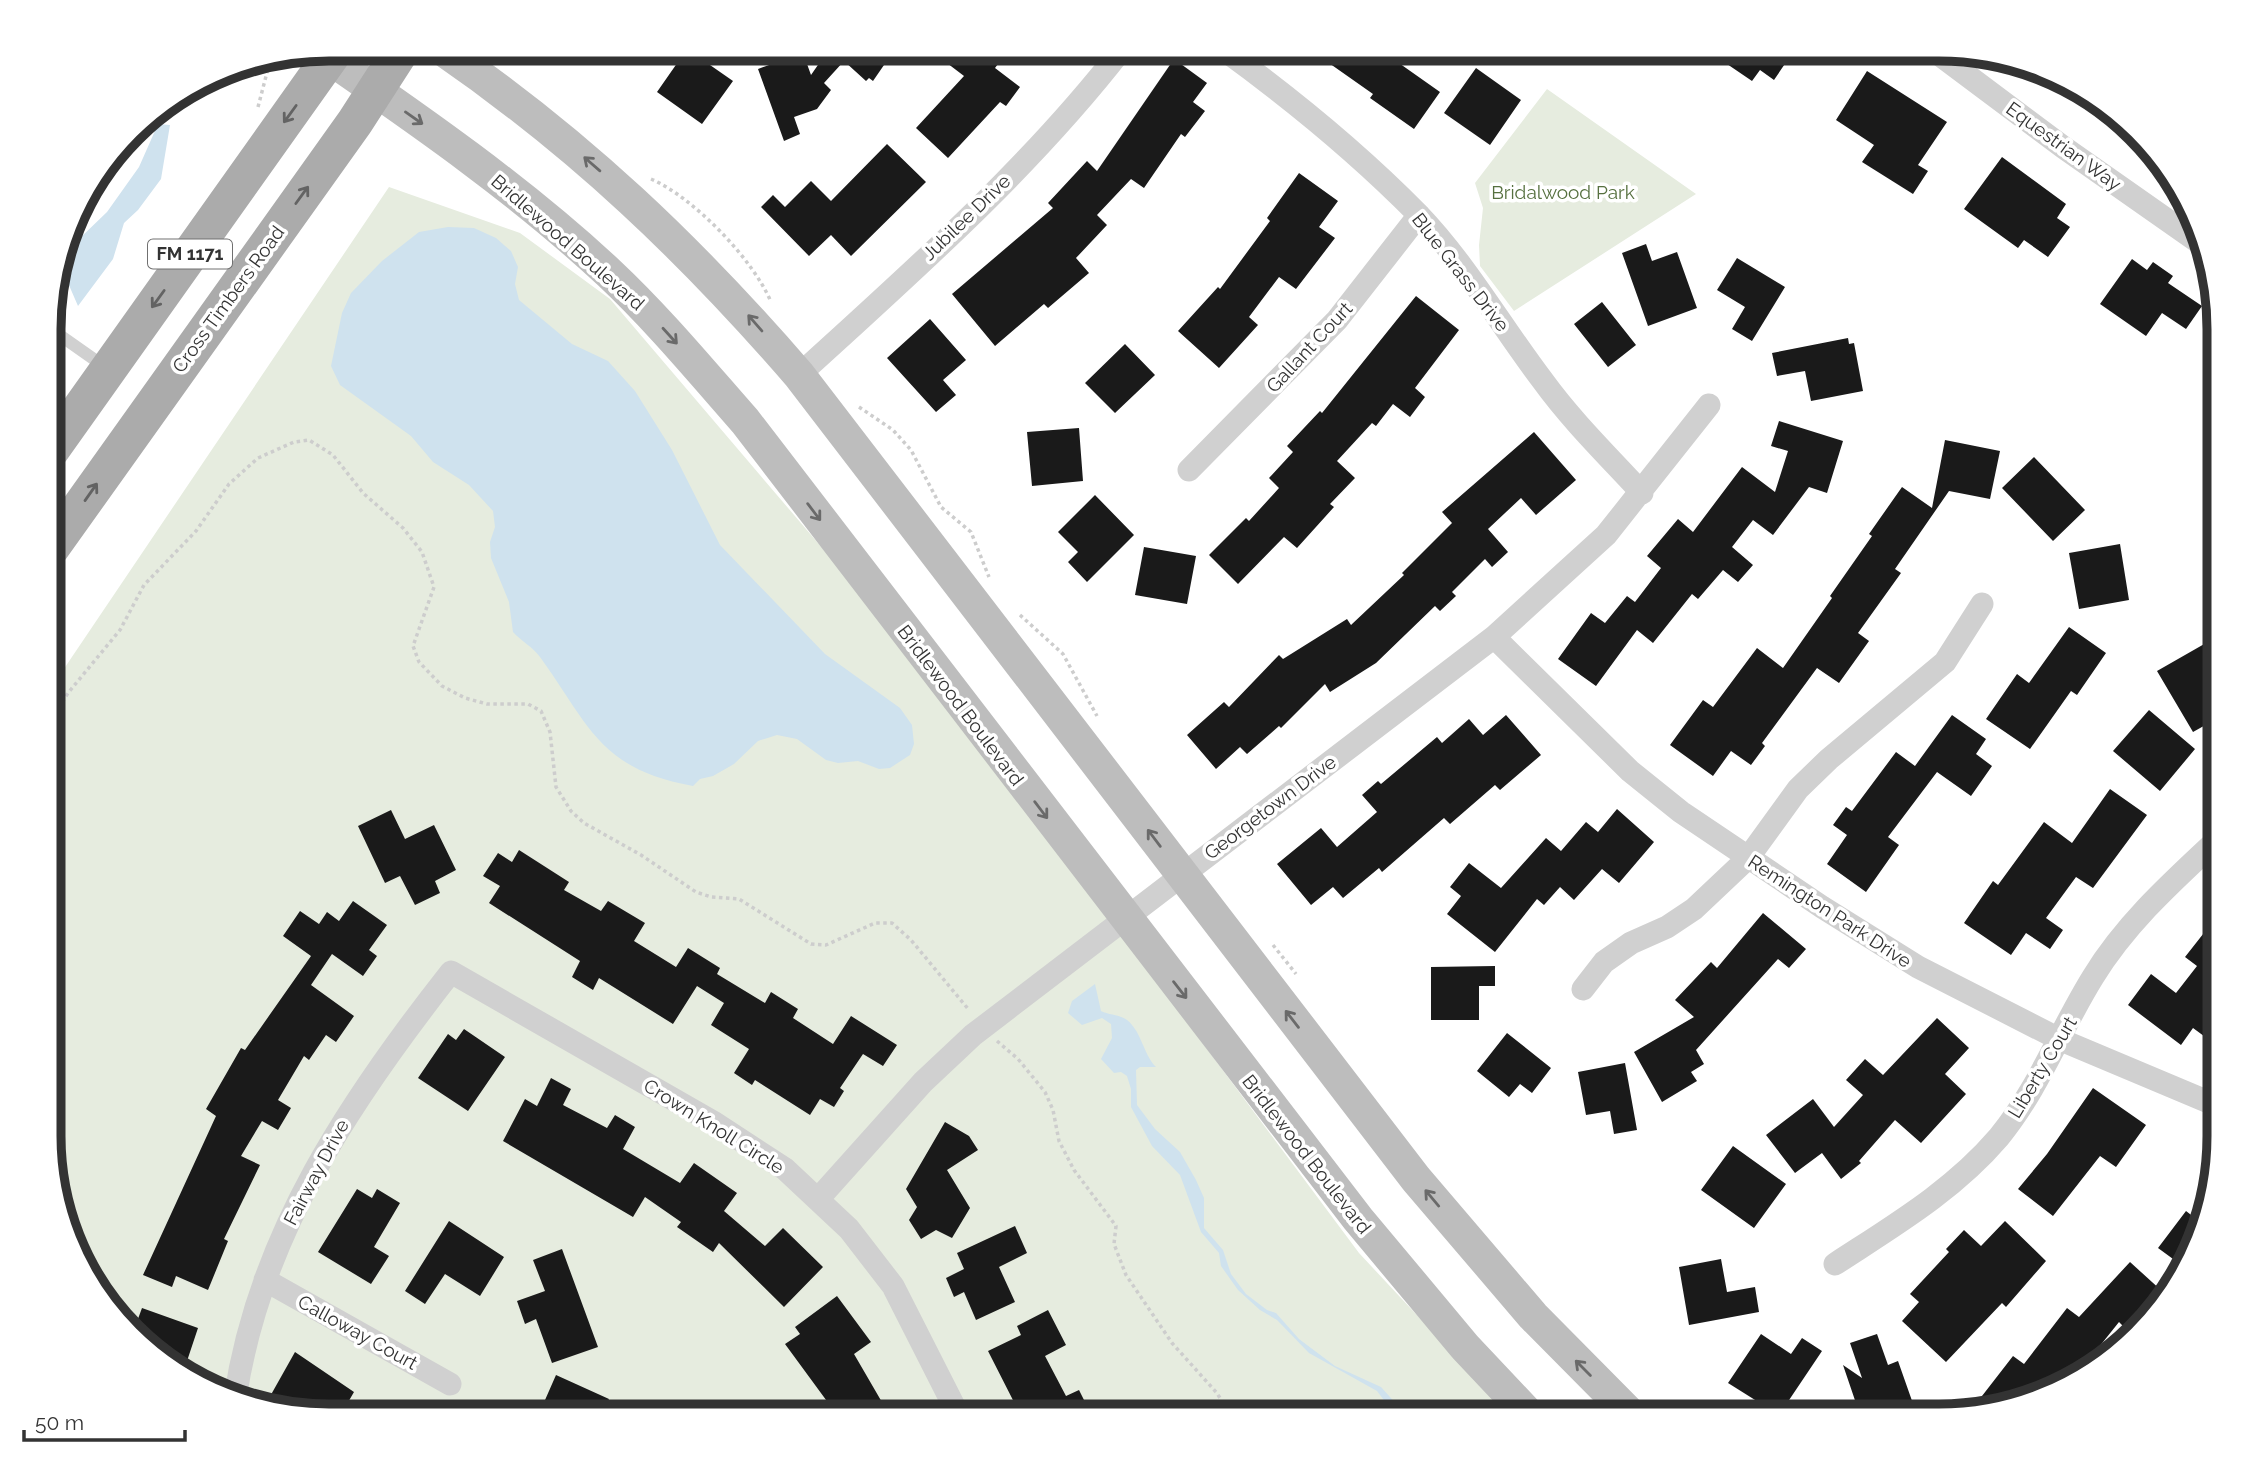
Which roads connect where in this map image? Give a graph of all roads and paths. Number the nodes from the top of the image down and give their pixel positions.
1 (322, 61) edge
2 (338, 61) edge
3 (394, 61) edge
4 (460, 61) edge
5 (1113, 61) edge
6 (1240, 61) edge
7 (1949, 62) edge
8 (374, 90) junction
9 (1419, 215) junction
10 (2190, 236) edge
11 (61, 336) edge
12 (108, 369) junction
13 (799, 375) junction
14 (1709, 405) dead end
15 (61, 436) edge
16 (1189, 470) dead end
17 (1642, 493) junction
18 (61, 534) edge
19 (1982, 604) dead end
20 (1494, 637) junction
21 (61, 704) edge
22 (2207, 850) edge
23 (1748, 858) junction
24 (1181, 874) junction
25 (1124, 918) junction
26 (451, 972) joint
27 (1583, 989) dead end
28 (983, 1027) junction
29 (2061, 1040) junction
30 (2207, 1101) edge
31 (818, 1198) junction
32 (1835, 1264) dead end
33 (265, 1280) junction
34 (450, 1384) dead end
35 (239, 1388) edge
36 (953, 1404) edge
37 (1224, 1404) edge
38 (1519, 1404) edge
39 (1620, 1404) edge

1 -> 12 main road, FM 1171
2 - 8 main road, Bridlewood Boulevard
3 - 8 main road, Cross Timbers Road / FM 1171
13 -> 4 main road
5 - 13 street, Jubilee Drive
6 - 9 street, Blue Grass Drive
7 - 10 street, Equestrian Way
18 -> 8 main road, Cross Timbers Road / FM 1171
8 -> 25 main road, Bridlewood Boulevard
9 - 16 street, Gallant Court
9 - 17 street, Blue Grass Drive
11 - 12 lane
12 - 15 main road, FM 1171
24 -> 13 main road
14 - 17 street, Georgetown Drive
17 - 20 street, Georgetown Drive
19 - 23 street
20 - 23 street, Remington Park Drive
20 - 24 street, Georgetown Drive
21 - 28 path
22 - 29 street, Liberty Court
23 - 27 street
23 - 29 street, Remington Park Drive
24 - 25 street, Georgetown Drive
39 -> 24 main road
25 - 28 street, Georgetown Drive
25 -> 38 main road, Bridlewood Boulevard
26 - 31 street, Crown Knoll Circle
26 - 33 street, Fairway Drive
28 - 31 street, Georgetown Drive
28 - 37 path
29 - 30 street, Remington Park Drive
29 - 32 street, Liberty Court
31 - 36 street, Crown Knoll Circle
33 - 34 street, Calloway Court
33 - 35 street, Fairway Drive

